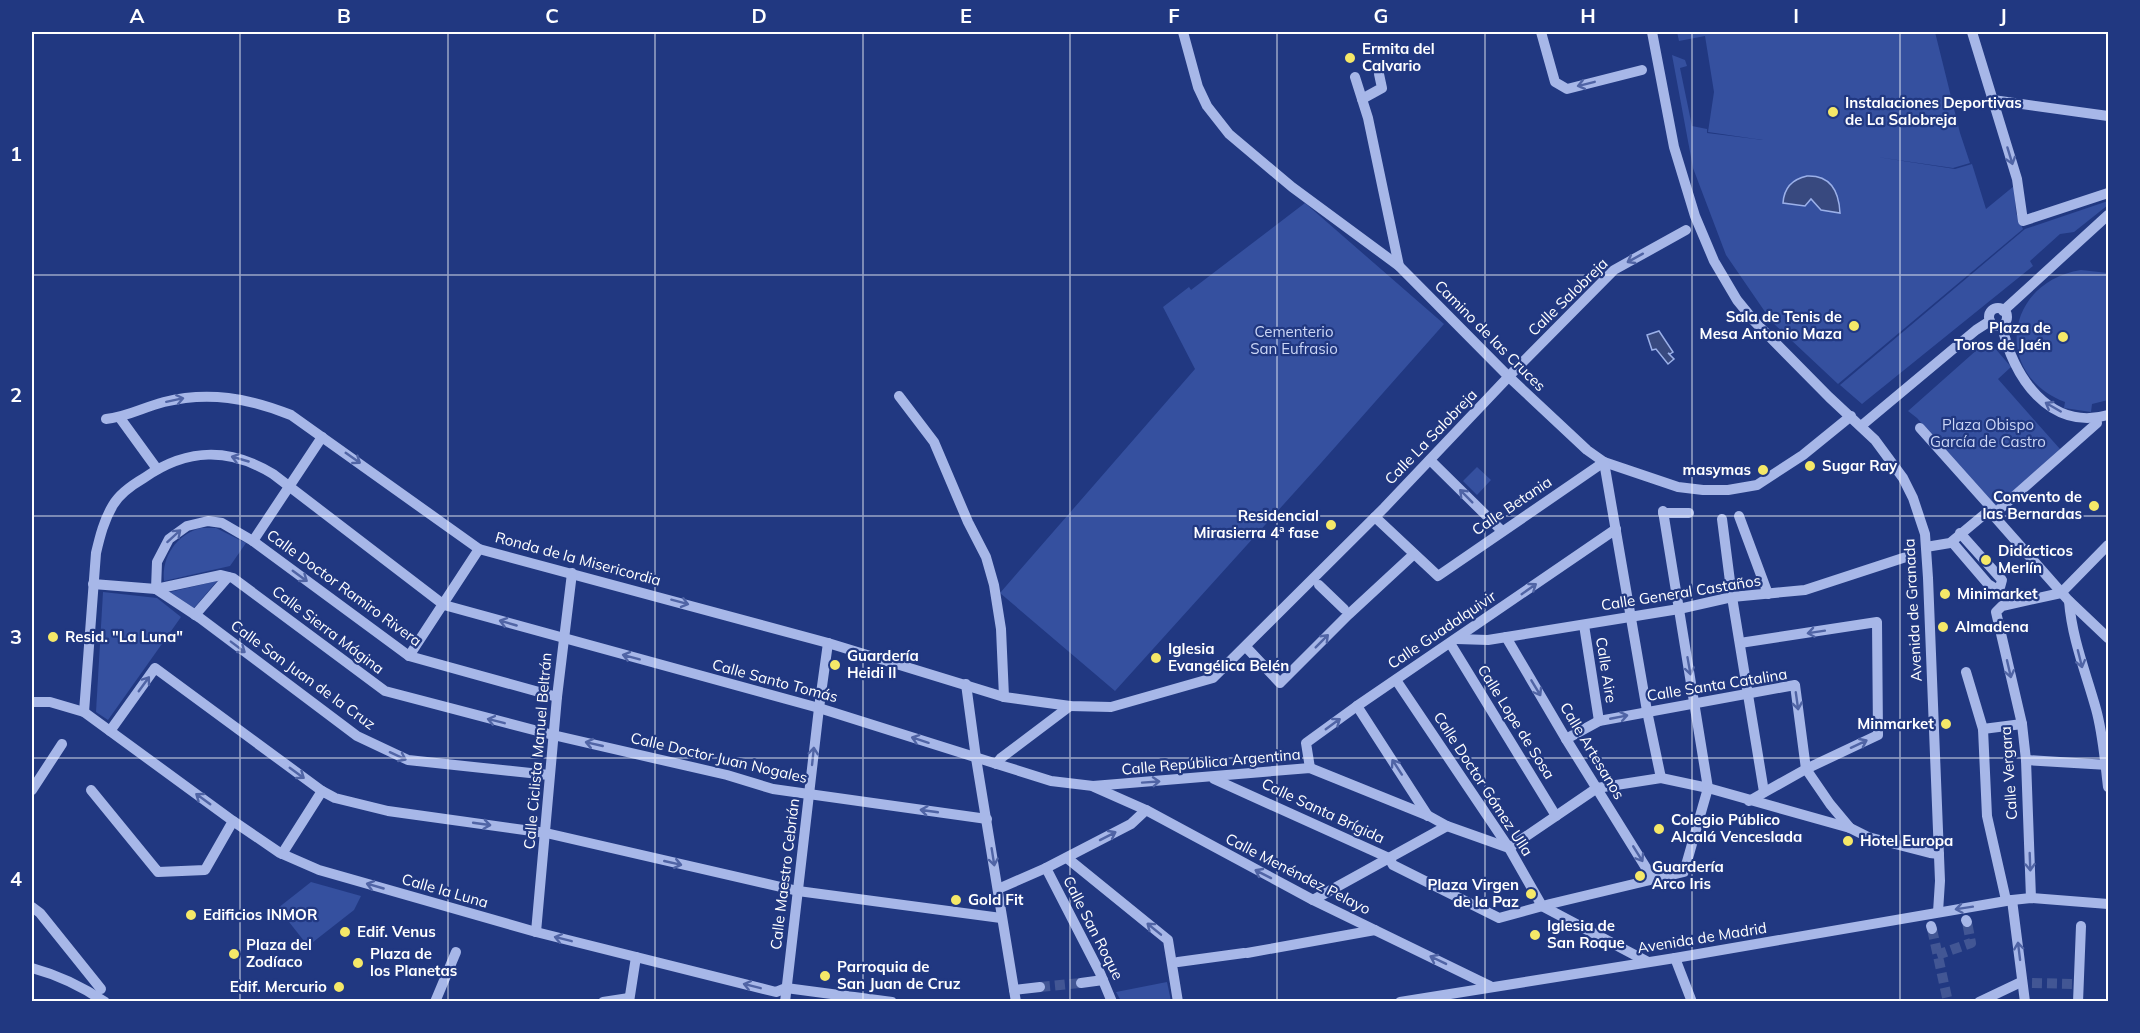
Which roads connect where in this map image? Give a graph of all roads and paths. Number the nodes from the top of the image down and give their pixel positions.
1 (1183, 32) edge
2 (1541, 32) edge
3 (1652, 32) edge
4 (1972, 32) edge
5 (1642, 70) dead end
6 (1379, 74) dead end
7 (1355, 77) dead end
8 (1362, 99) junction
9 (1994, 100) junction
10 (2109, 116) edge
11 (2109, 193) edge
12 (2109, 215) edge
13 (1686, 230) dead end
14 (1399, 266) junction
15 (2003, 311) junction
16 (1990, 321) junction
17 (2002, 325) junction
18 (1509, 377) junction
19 (899, 396) dead end
20 (2109, 415) edge
21 (1851, 416) junction
22 (120, 418) junction
23 (106, 419) dead end
24 (2097, 423) dead end
25 (1862, 426) junction
26 (1920, 428) dead end
27 (322, 436) junction
28 (1430, 460) junction
29 (1604, 462) junction
30 (157, 468) junction
31 (291, 487) junction
32 (1689, 513) dead end
33 (1995, 514) junction
34 (1738, 516) dead end
35 (1375, 517) junction
36 (1722, 519) dead end
37 (1616, 529) junction
38 (1502, 531) junction
39 (1960, 533) junction
40 (253, 541) junction
41 (1952, 542) junction
42 (1926, 547) junction
43 (2108, 547) edge
44 (479, 549) junction
45 (1414, 554) junction
46 (1906, 556) dead end
47 (572, 573) junction
48 (228, 577) junction
49 (93, 584) junction
50 (1319, 585) dead end
51 (156, 589) junction
52 (2061, 593) junction
53 (1768, 594) junction
54 (1732, 597) junction
55 (2069, 601) junction
56 (444, 605) junction
57 (1344, 609) dead end
58 (1679, 609) junction
59 (195, 615) junction
60 (1631, 616) junction
61 (1584, 625) junction
62 (1506, 637) junction
63 (2109, 638) edge
64 (564, 639) junction
65 (1454, 641) junction
66 (828, 643) junction
67 (1740, 644) junction
68 (1246, 647) junction
69 (409, 656) junction
70 (1966, 672) dead end
71 (1396, 680) junction
72 (966, 684) junction
73 (1748, 692) junction
74 (557, 697) junction
75 (1004, 697) junction
76 (32, 702) edge
77 (1041, 703) junction
78 (1695, 703) junction
79 (1070, 706) junction
80 (1357, 706) junction
81 (819, 708) junction
82 (1647, 711) junction
83 (84, 712) junction
84 (1599, 721) junction
85 (1048, 723) junction
86 (2022, 724) junction
87 (1983, 729) junction
88 (110, 731) junction
89 (553, 735) junction
90 (1566, 739) junction
91 (62, 744) dead end
92 (976, 758) junction
93 (2026, 760) junction
94 (996, 764) junction
95 (2107, 765) edge
96 (1310, 768) junction
97 (1806, 770) junction
98 (549, 775) junction
99 (1212, 778) junction
100 (1661, 778) junction
101 (1093, 786) junction
102 (2109, 787) edge
103 (1597, 788) junction
104 (1708, 788) junction
105 (32, 790) edge
106 (91, 790) dead end
107 (321, 791) junction
108 (809, 795) junction
109 (1765, 798) junction
110 (1749, 801) junction
111 (1146, 810) junction
112 (1428, 816) junction
113 (1556, 816) junction
114 (987, 819) junction
115 (233, 821) junction
116 (1447, 826) junction
117 (1850, 828) junction
118 (546, 833) junction
119 (1509, 848) junction
120 (282, 854) junction
121 (1939, 854) junction
122 (1068, 858) junction
123 (1389, 858) junction
124 (1046, 868) junction
125 (1653, 879) junction
126 (1338, 887) junction
127 (998, 889) junction
128 (798, 891) junction
129 (2031, 898) junction
130 (1313, 900) junction
131 (2009, 900) junction
132 (2109, 904) edge
133 (1542, 906) junction
134 (32, 908) edge
135 (1938, 912) junction
136 (1344, 915) junction
137 (1001, 918) junction
138 (2082, 927) dead end
139 (1375, 930) junction
140 (536, 932) junction
141 (456, 952) dead end
142 (636, 957) junction
143 (1675, 958) junction
144 (1178, 962) dead end
145 (1648, 962) junction
146 (32, 968) edge
147 (1103, 980) junction
148 (1081, 983) tunnel mouth
149 (2026, 983) tunnel mouth
150 (1490, 986) junction
151 (1040, 987) tunnel mouth
152 (786, 988) junction
153 (101, 989) dead end
154 (1014, 990) junction
155 (1452, 998) edge
156 (629, 1000) edge
157 (105, 1002) edge
158 (435, 1002) edge
159 (603, 1002) edge
160 (785, 1002) edge
161 (892, 1002) edge
162 (1016, 1002) edge
163 (1112, 1002) edge
164 (1178, 1002) edge
165 (1400, 1002) edge
166 (1692, 1002) edge
167 (1979, 1002) edge
168 (2025, 1002) edge
169 (2078, 1002) edge

1 - 14 street, Camino de las Cruces
5 -> 2 street
3 - 21 street, Avenida de Granada
4 - 9 street
6 - 8 street
7 - 8 street
8 - 14 street
9 - 10 street
9 -> 11 street
12 - 15 street
13 -> 18 street, Calle Salobreja
14 - 18 street, Camino de las Cruces
15 - 16 street
15 - 17 street
16 - 17 street
16 - 25 street
20 -> 17 street
18 - 28 street, Calle La Salobreja
18 - 29 street, Camino de las Cruces
19 - 75 street
21 - 25 street, Avenida de Granada
21 - 29 street, Camino de las Cruces
22 - 23 street, Ronda de la Misericordia
22 -> 27 street, Ronda de la Misericordia
22 - 30 street
24 - 33 street
25 - 42 street, Avenida de Granada
26 - 33 street
27 - 31 street
27 -> 44 street, Ronda de la Misericordia
28 - 35 street, Calle La Salobreja
38 -> 28 street
29 - 37 street
29 - 38 street, Calle Betania
31 -> 30 street
30 - 49 street
31 - 40 street
31 - 56 street
32 - 58 street
33 - 39 street
33 - 52 street
34 - 53 street
35 - 45 street
35 - 68 street, Calle La Salobreja
36 - 54 street
37 - 60 street
65 -> 37 street, Calle Guadalquivir
38 - 45 street, Calle Betania
39 - 41 street
39 - 41 street
51 -> 40 street, Calle Doctor Ramiro Rivera
40 -> 69 street, Calle Doctor Ramiro Rivera
41 - 42 street
42 - 121 street, Avenida de Granada
43 - 52 street
44 - 47 street, Ronda de la Misericordia
44 - 56 street
68 -> 45 street
46 - 53 street, Calle General Castaños
47 - 64 street, Calle Ciclista Manuel Beltrán
47 -> 66 street, Ronda de la Misericordia
48 - 51 street
48 - 59 street
89 -> 48 street, Calle Sierra Mágina
49 - 51 street
49 - 83 street
50 - 57 street
51 - 59 street, Calle San Juan de la Cruz
52 - 55 street
52 -> 86 street, Calle Vergara
53 - 54 street, Calle General Castaños
54 - 58 street, Calle General Castaños
54 - 67 street
55 - 63 street
55 -> 95 street
64 -> 56 street, Calle Santo Tomás
56 - 69 street
58 - 60 street, Calle General Castaños
58 -> 78 street
59 -> 98 street, Calle San Juan de la Cruz
60 - 61 street, Calle General Castaños
60 - 82 street
61 - 62 street, Calle General Castaños
61 - 84 street, Calle Aire
62 - 65 street, Calle General Castaños
62 -> 90 street, Calle Artesanos
64 - 74 street, Calle Ciclista Manuel Beltrán
81 -> 64 street, Calle Santo Tomás
65 - 71 street, Calle Guadalquivir
65 - 113 street, Calle Lope de Sosa
66 - 72 street, Ronda de la Misericordia
66 - 81 street, Calle Maestro Cebrián
67 - 73 street
97 -> 67 street
68 - 79 street, Ronda de la Misericordia
69 - 74 street, Calle Doctor Ramiro Rivera
70 - 87 street
71 - 80 street, Calle Guadalquivir
71 - 119 street, Calle Doctor Gómez Ulla
72 - 75 street, Ronda de la Misericordia
72 - 92 street
73 - 78 street, Calle Santa Catalina
73 -> 97 street, Calle Santa Catalina
73 - 109 street
74 - 89 street, Calle Ciclista Manuel Beltrán
75 - 77 street, Ronda de la Misericordia
76 - 83 street, Calle la Luna
77 - 79 street, Ronda de la Misericordia
77 - 85 street
78 - 82 street, Calle Santa Catalina
78 - 104 street
79 - 85 street
96 -> 80 street, Calle Guadalquivir
112 -> 80 street
92 -> 81 street, Calle Santo Tomás
108 -> 81 street, Calle Maestro Cebrián
84 -> 82 street, Calle Santa Catalina
82 - 100 street
83 - 88 street, Calle la Luna
84 - 90 street, Calle Santa Catalina
85 - 94 street
86 - 87 street
86 - 93 street, Calle Vergara
87 - 131 street
88 -> 107 street
115 -> 88 street, Calle la Luna
89 - 98 street, Calle Ciclista Manuel Beltrán
108 -> 89 street, Calle Doctor Juan Nogales
90 - 103 street, Calle Artesanos
91 - 105 street
92 - 94 street, Calle República Argentina
92 - 114 street
93 - 95 street
93 -> 129 street, Calle Vergara
94 - 101 street, Calle República Argentina
95 - 102 street
96 - 99 street, Calle República Argentina
96 - 112 street, Calle República Argentina
97 - 109 street
97 - 117 street
98 - 118 street, Calle Ciclista Manuel Beltrán
101 -> 99 street, Calle República Argentina
99 - 123 street, Calle Santa Brígida
100 - 103 street
100 - 104 street
101 - 111 street, Calle Menéndez Pelayo
103 - 113 street
103 -> 125 street, Calle Artesanos
104 - 110 street
104 - 125 street, Calle Santa Brígida
106 - 115 street
107 -> 118 street
107 - 120 street
114 -> 108 street, Calle Doctor Juan Nogales
108 - 128 street, Calle Maestro Cebrián
109 - 109 street
109 - 110 street
110 - 117 street
122 -> 111 street
130 -> 111 street, Calle Menéndez Pelayo
112 - 116 street, Calle República Argentina
113 - 119 street
114 -> 127 street
115 - 120 street, Calle la Luna
116 - 119 street, Calle República Argentina
116 - 123 street
117 - 121 street
118 -> 128 street
118 - 140 street, Calle Ciclista Manuel Beltrán
119 - 133 street, Calle Doctor Gómez Ulla
140 -> 120 street, Calle la Luna
121 - 135 street, Avenida de Granada
122 - 124 street
164 -> 122 street
123 - 126 street
123 - 133 street, Calle Santa Brígida
124 - 127 street
124 - 147 street, Calle San Roque
125 - 133 street, Calle Santa Brígida
126 - 130 street
126 - 136 street
127 - 137 street
128 - 137 street
128 - 152 street, Calle Maestro Cebrián
129 - 131 street, Avenida de Madrid
129 - 132 street, Avenida de Madrid
130 - 136 street, Calle Menéndez Pelayo
131 -> 135 street, Avenida de Madrid
168 -> 131 street
133 - 145 street
134 - 153 street
135 - 143 street, Avenida de Madrid
136 - 139 street, Calle Menéndez Pelayo
137 - 154 street
138 - 169 street
139 - 144 street
150 -> 139 street, Calle Menéndez Pelayo
142 -> 140 street, Calle la Luna
141 - 158 street
152 -> 142 street, Calle la Luna
142 - 156 street
143 - 145 street, Avenida de Madrid
143 - 166 street
145 - 150 street, Avenida de Madrid
146 - 157 street
147 - 148 street
147 - 163 street, Calle San Roque
149 - 167 street
150 - 155 street, Avenida de Madrid
151 - 154 street
152 - 160 street, Calle Maestro Cebrián
152 - 161 street, Calle la Luna
154 - 162 street
155 - 165 street, Avenida de Madrid
156 - 159 street

